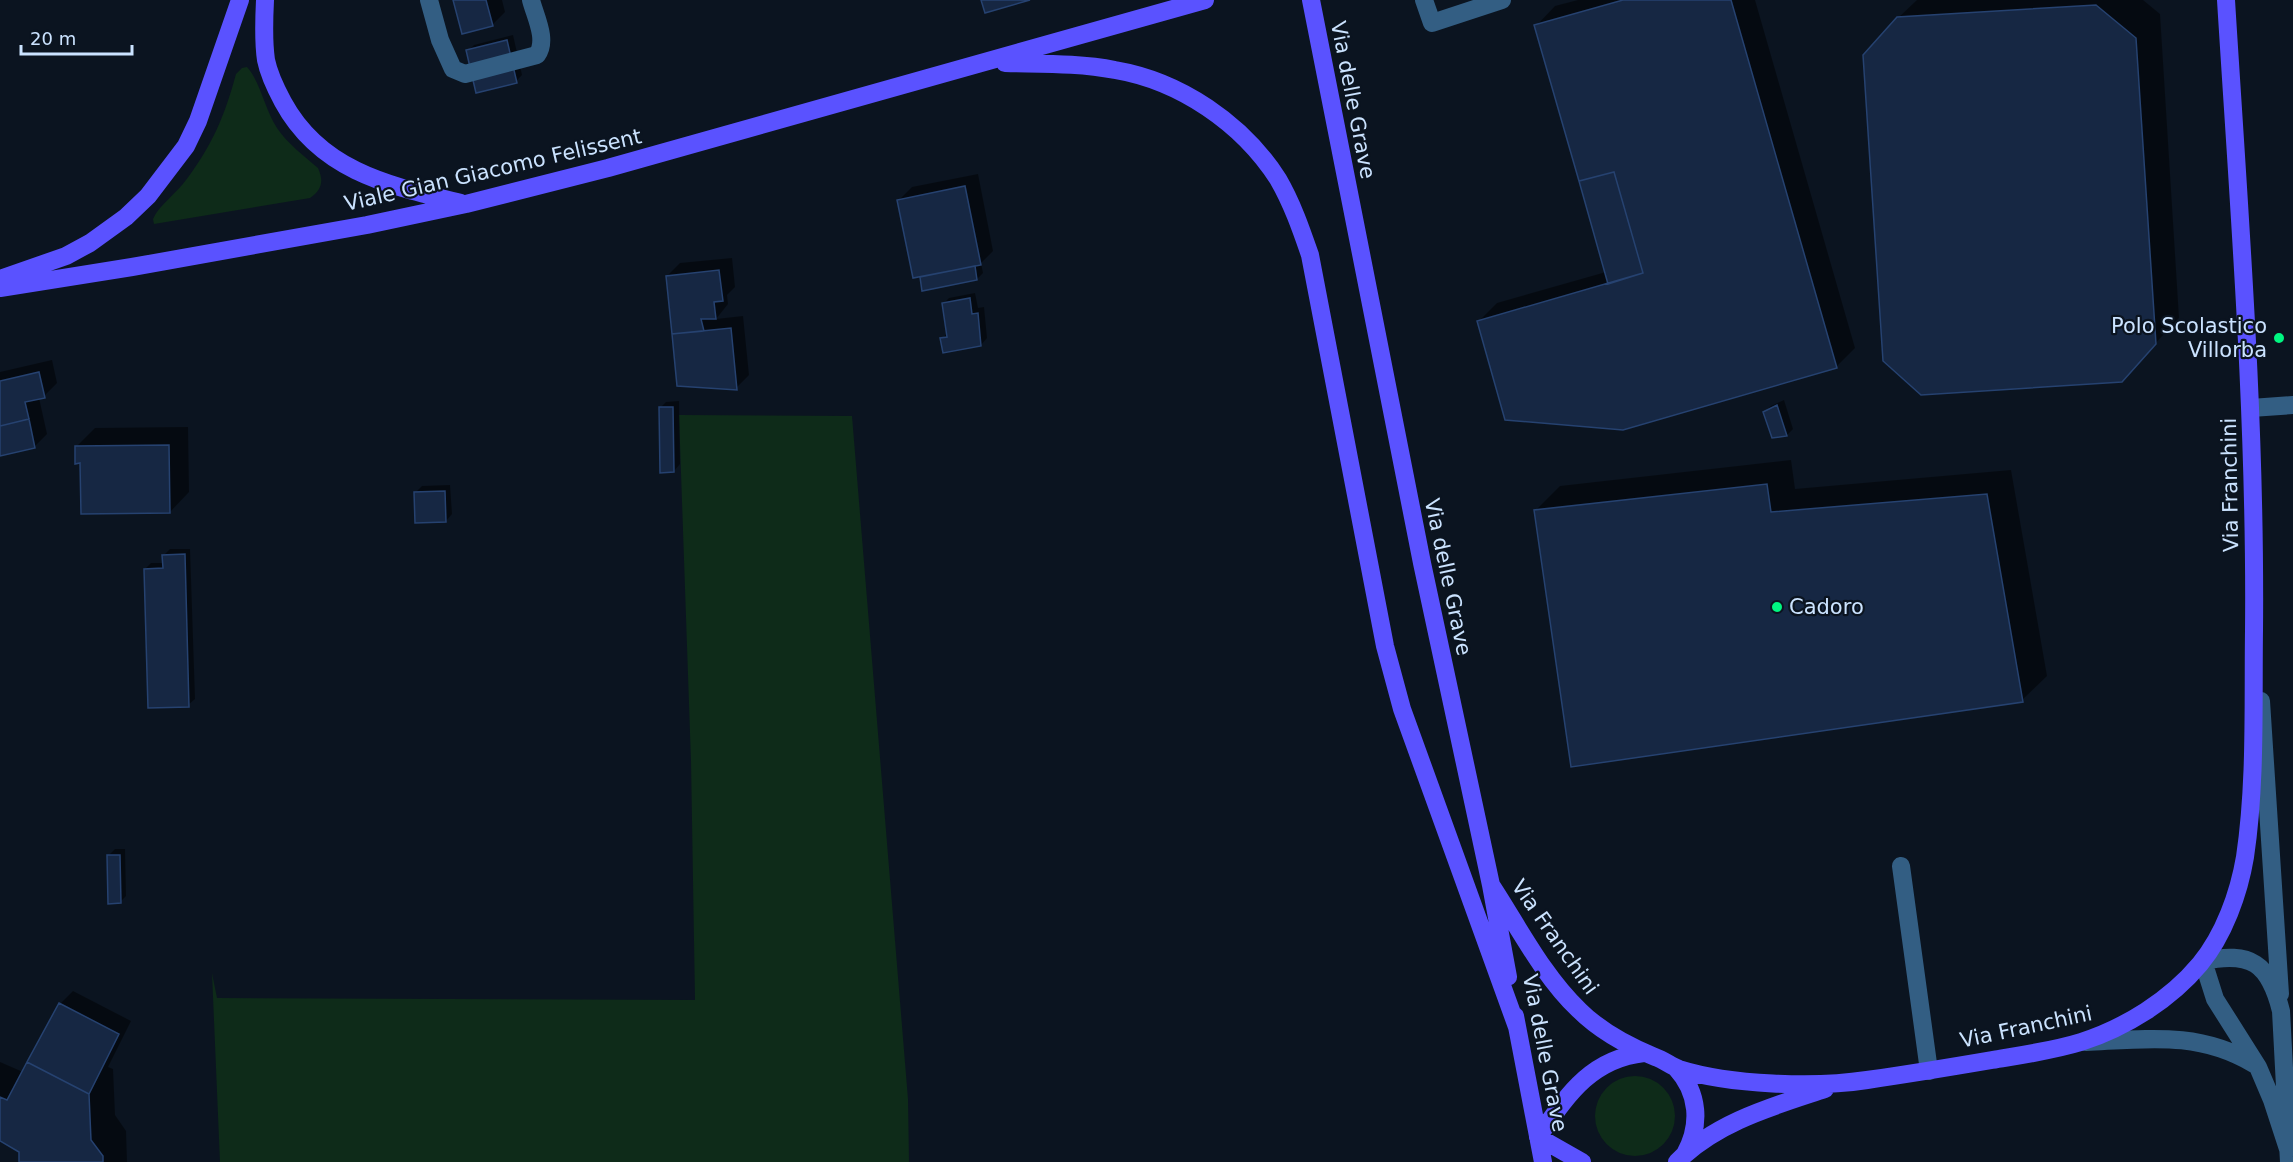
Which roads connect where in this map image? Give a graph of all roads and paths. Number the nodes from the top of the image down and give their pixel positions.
1 (240, 0) edge
2 (265, 0) edge
3 (429, 0) edge
4 (531, 0) edge
5 (1205, 0) edge
6 (1311, 0) edge
7 (1424, 0) edge
8 (1502, 0) edge
9 (2226, 0) edge
10 (988, 62) junction
11 (466, 204) junction
12 (0, 279) edge
13 (0, 288) edge
14 (2293, 405) edge
15 (2251, 408) junction
16 (2254, 603) junction
17 (1901, 866) dead end
18 (1491, 885) junction
19 (2202, 961) junction
20 (2281, 1011) junction
21 (1517, 1027) junction
22 (2079, 1043) junction
23 (1644, 1053) junction
24 (2258, 1067) junction
25 (1676, 1068) junction
26 (1929, 1071) junction
27 (1836, 1085) junction
28 (1538, 1137) junction
29 (2289, 1156) edge
30 (1681, 1158) edge
31 (1543, 1162) edge
32 (1582, 1162) edge

1 - 12 main road
2 - 11 main road
3 - 4 street
5 - 10 main road, Viale Gian Giacomo Felissent
6 - 18 main road, Via delle Grave
7 - 8 street
9 - 15 main road, Via Franchini
10 - 11 main road, Viale Gian Giacomo Felissent
10 - 21 main road
11 - 13 main road, Viale Gian Giacomo Felissent
14 - 15 street
15 - 16 main road, Via Franchini
16 - 19 main road, Via Franchini
16 - 20 street
17 - 26 street
18 - 21 main road, Via delle Grave
18 - 23 main road, Via Franchini
19 - 20 street
19 - 22 main road, Via Franchini
19 - 24 street
20 - 29 street
21 - 28 main road, Via delle Grave
22 - 24 street
22 - 26 main road, Via Franchini
23 - 25 main road, Via Franchini
23 - 28 main road
24 - 29 street
25 - 27 main road, Via Franchini
25 - 30 main road
26 - 27 main road, Via Franchini
27 - 30 main road, Via Franchini
28 - 31 main road, Via delle Grave
28 - 32 main road

